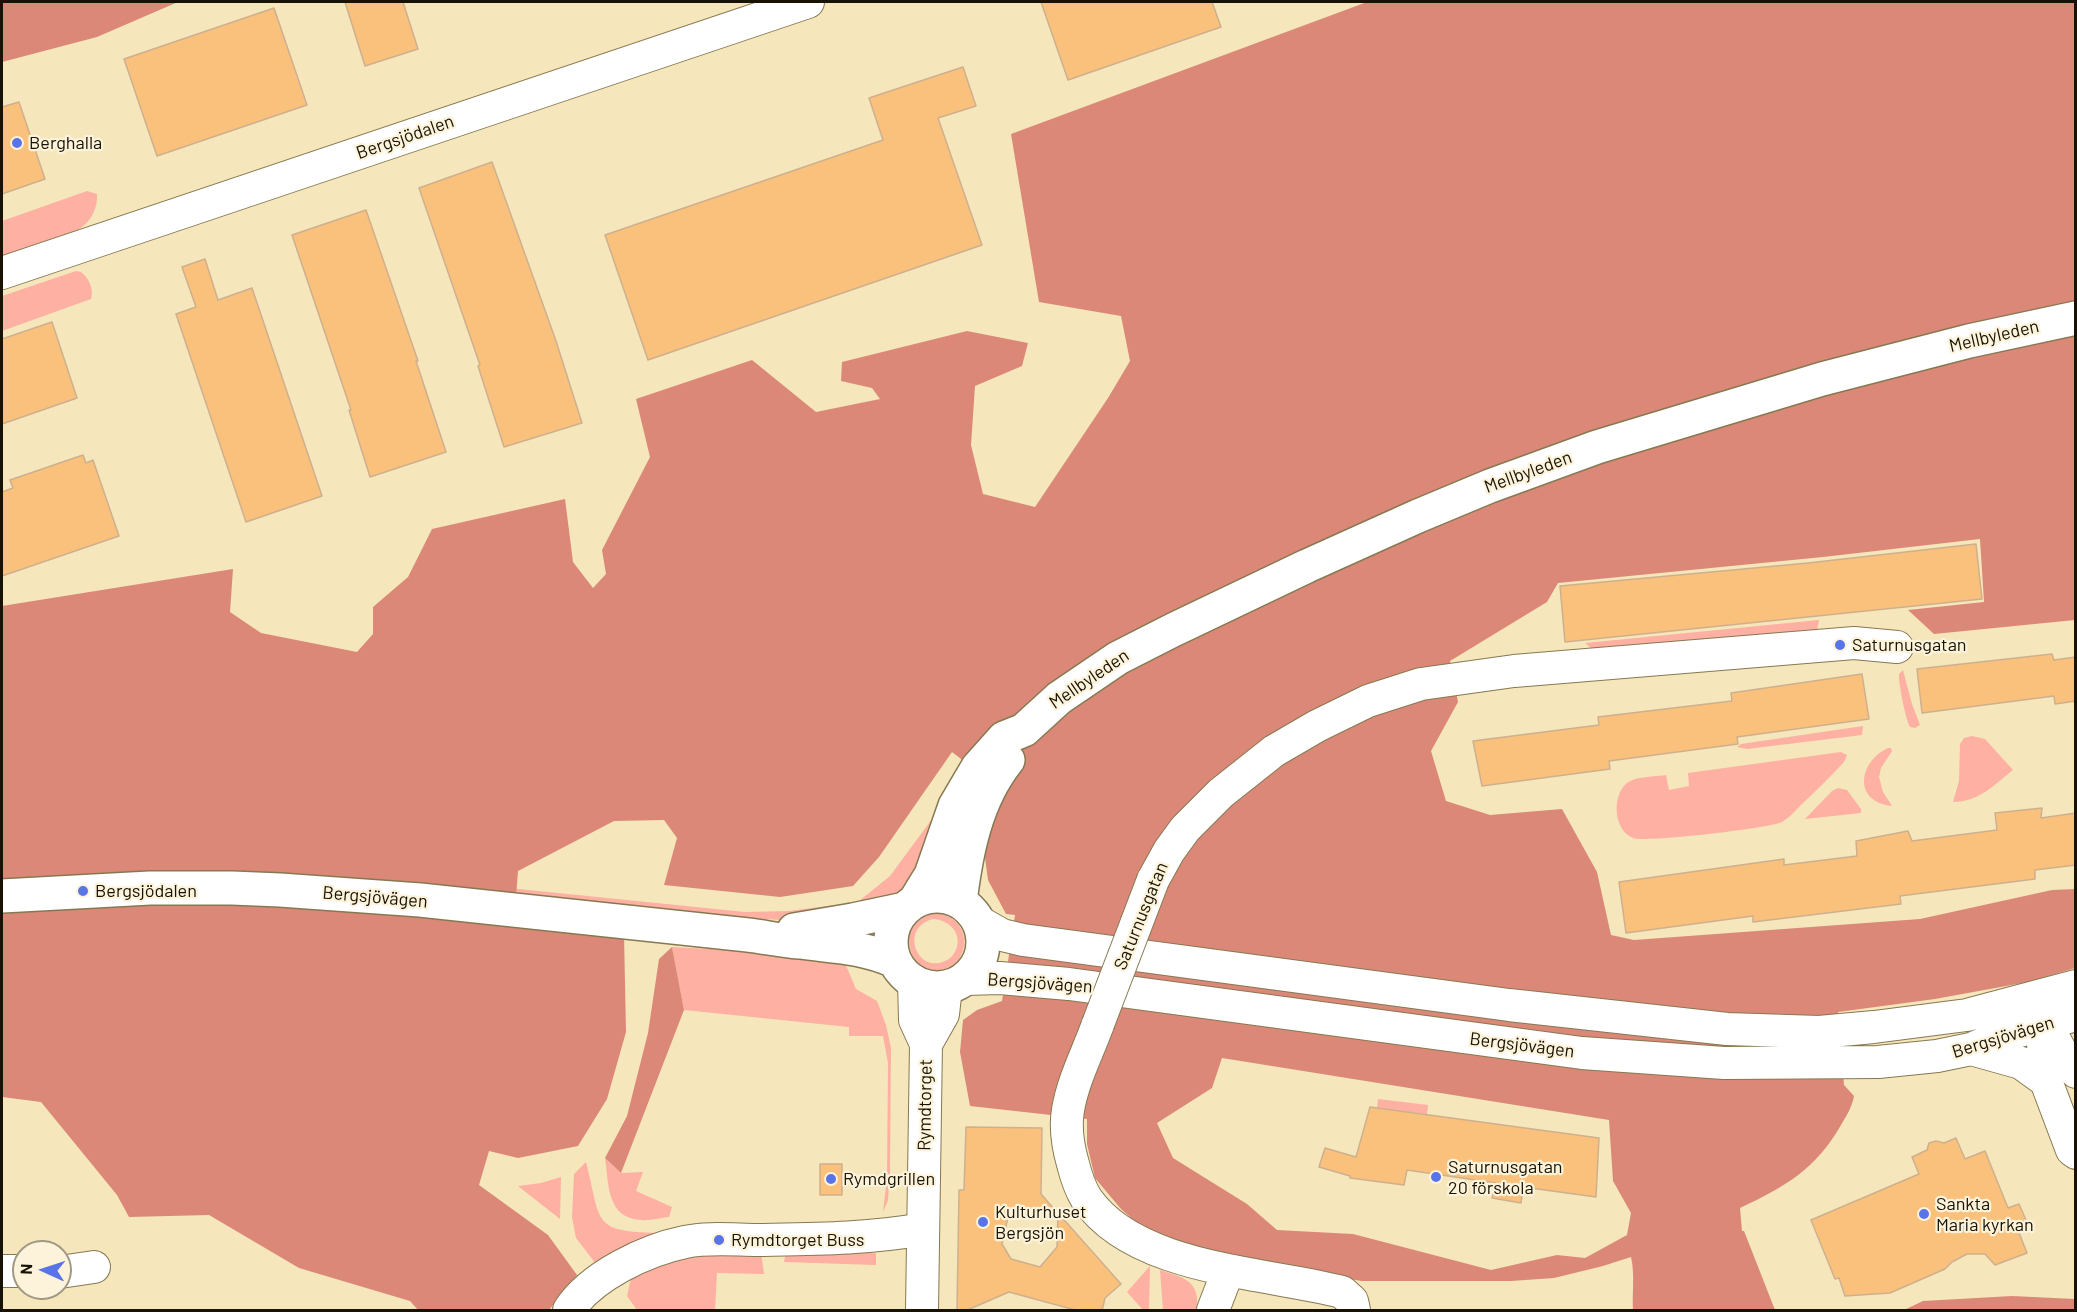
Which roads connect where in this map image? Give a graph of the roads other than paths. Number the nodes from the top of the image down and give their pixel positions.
1 (808, 2) edge
2 (2, 273) edge
3 (2076, 318) edge
4 (1897, 647) dead end
5 (1024, 730) junction
6 (2, 896) edge
7 (910, 905) junction
8 (970, 912) junction
9 (748, 935) junction
10 (905, 971) junction
11 (955, 983) junction
12 (2076, 986) edge
13 (2041, 1010) junction
14 (2076, 1016) edge
15 (926, 1044) junction
16 (1971, 1049) junction
17 (2076, 1072) edge
18 (2046, 1081) junction
19 (2076, 1154) edge
20 (923, 1229) junction
21 (94, 1267) dead end
22 (72, 1270) edge
23 (1228, 1271) junction
24 (569, 1311) edge
25 (922, 1311) edge
26 (1213, 1311) edge
27 (1354, 1311) edge

1 - 2 street, Bergsjödalen
3 - 5 main road, Mellbyleden
4 - 23 street, Saturnusgatan, bridge
5 - 7 main road, Mellbyleden
5 - 8 main road, Mellbyleden
6 - 9 main road, Bergsjövägen
7 - 8 main road, Bergsjövägen
7 - 9 main road, Bergsjövägen
7 - 10 main road
8 - 11 main road, Bergsjövägen
8 - 13 street, Bergsjövägen
9 - 10 main road, Bergsjövägen
10 - 11 main road, Bergsjövägen
10 - 15 street, Rymdtorget
11 - 15 street, Rymdtorget
11 - 16 street, Bergsjövägen
12 - 13 street, Bergsjövägen
13 - 14 street, Bergsjövägen
13 - 16 street, Bergsjövägen
13 - 17 street
13 - 18 street
15 - 20 street, Rymdtorget
16 - 18 street
18 - 19 street
20 - 24 street
20 - 25 street, Rymdtorget
21 - 22 street
23 - 26 street
23 - 27 street, Saturnusgatan

